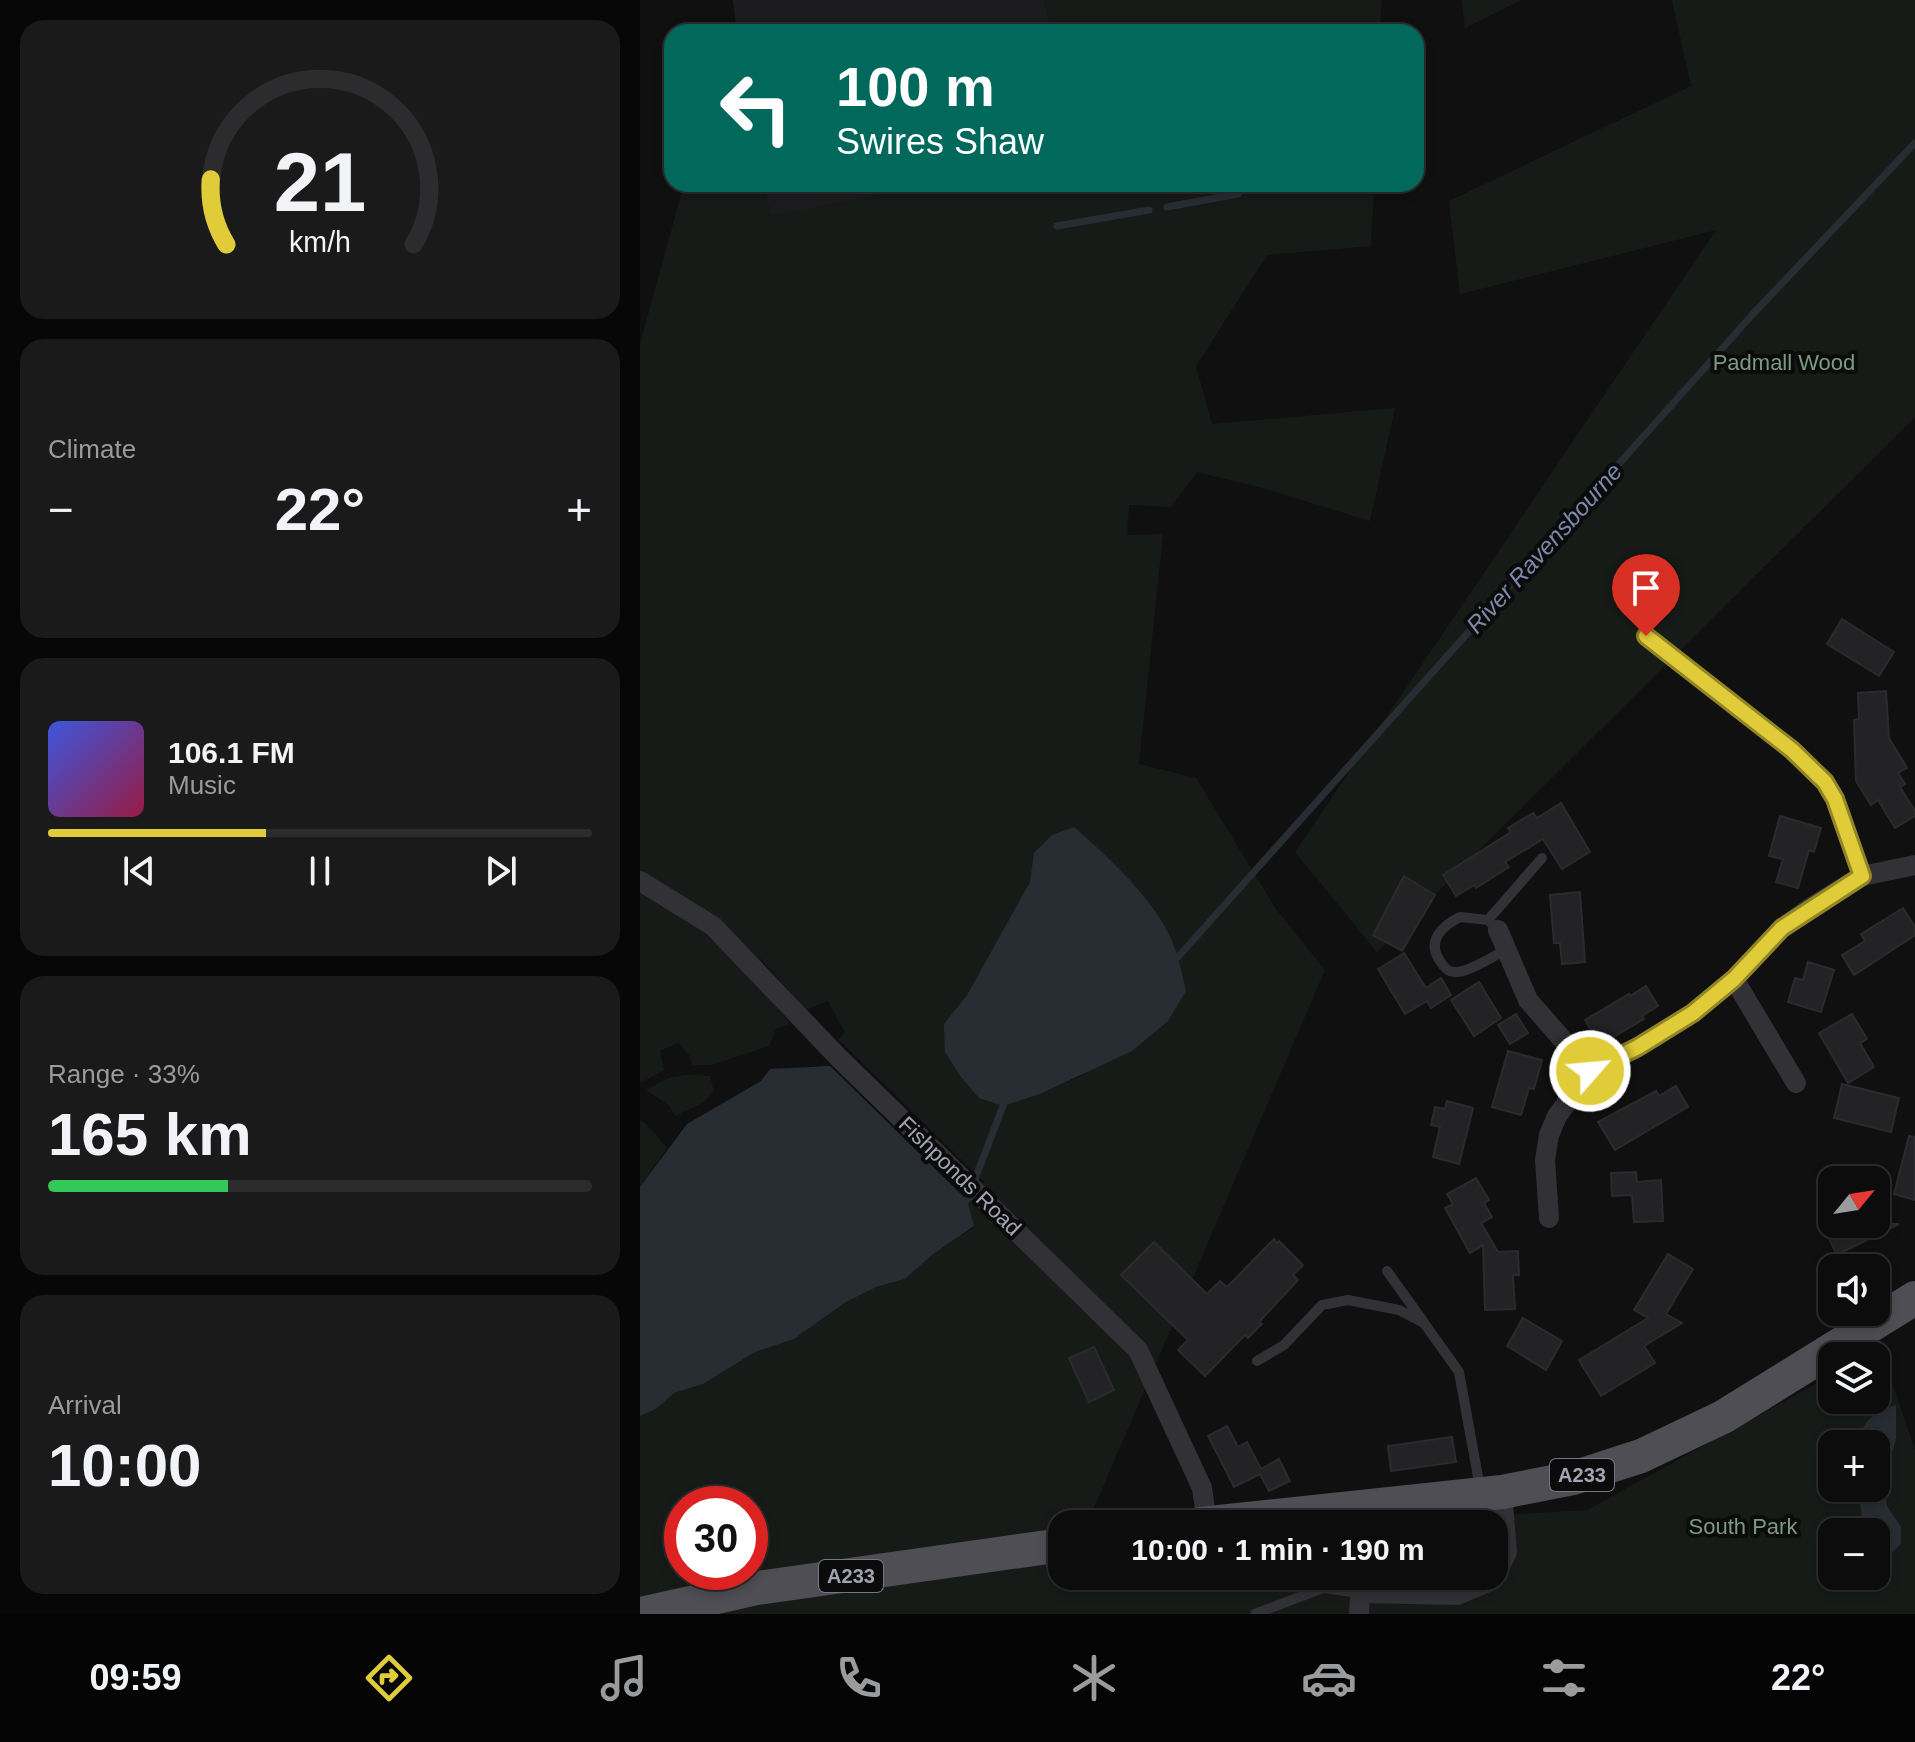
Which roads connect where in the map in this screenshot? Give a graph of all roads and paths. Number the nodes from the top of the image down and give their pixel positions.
1 (1646, 636) dead end
2 (1792, 750) joint
3 (1542, 858) dead end
4 (1915, 865) edge
5 (1862, 876) junction
6 (640, 881) edge
7 (1493, 925) junction
8 (1506, 950) junction
9 (1734, 979) junction
10 (1590, 1071) junction
11 (1796, 1083) dead end
12 (1549, 1218) dead end
13 (1387, 1271) dead end
14 (1915, 1298) edge
15 (1424, 1323) junction
16 (1257, 1361) dead end
17 (1491, 1493) junction
18 (1205, 1510) edge
19 (1330, 1510) edge
20 (1048, 1547) edge
21 (1360, 1593) junction
22 (641, 1614) edge
23 (1255, 1614) edge
24 (1359, 1614) edge

1 - 2 lane
2 - 5 street
3 - 7 lane
4 - 5 street
5 - 9 street
6 - 18 street, Fishponds Road
7 - 8 street
7 - 8 lane
8 - 10 street
9 - 10 street
9 - 11 street
10 - 12 street
13 - 15 lane
14 - 17 main road, A233
15 - 16 lane
15 - 17 lane
17 - 19 main road, A233
17 - 21 street
20 - 22 main road, A233
21 - 23 lane
21 - 24 street

